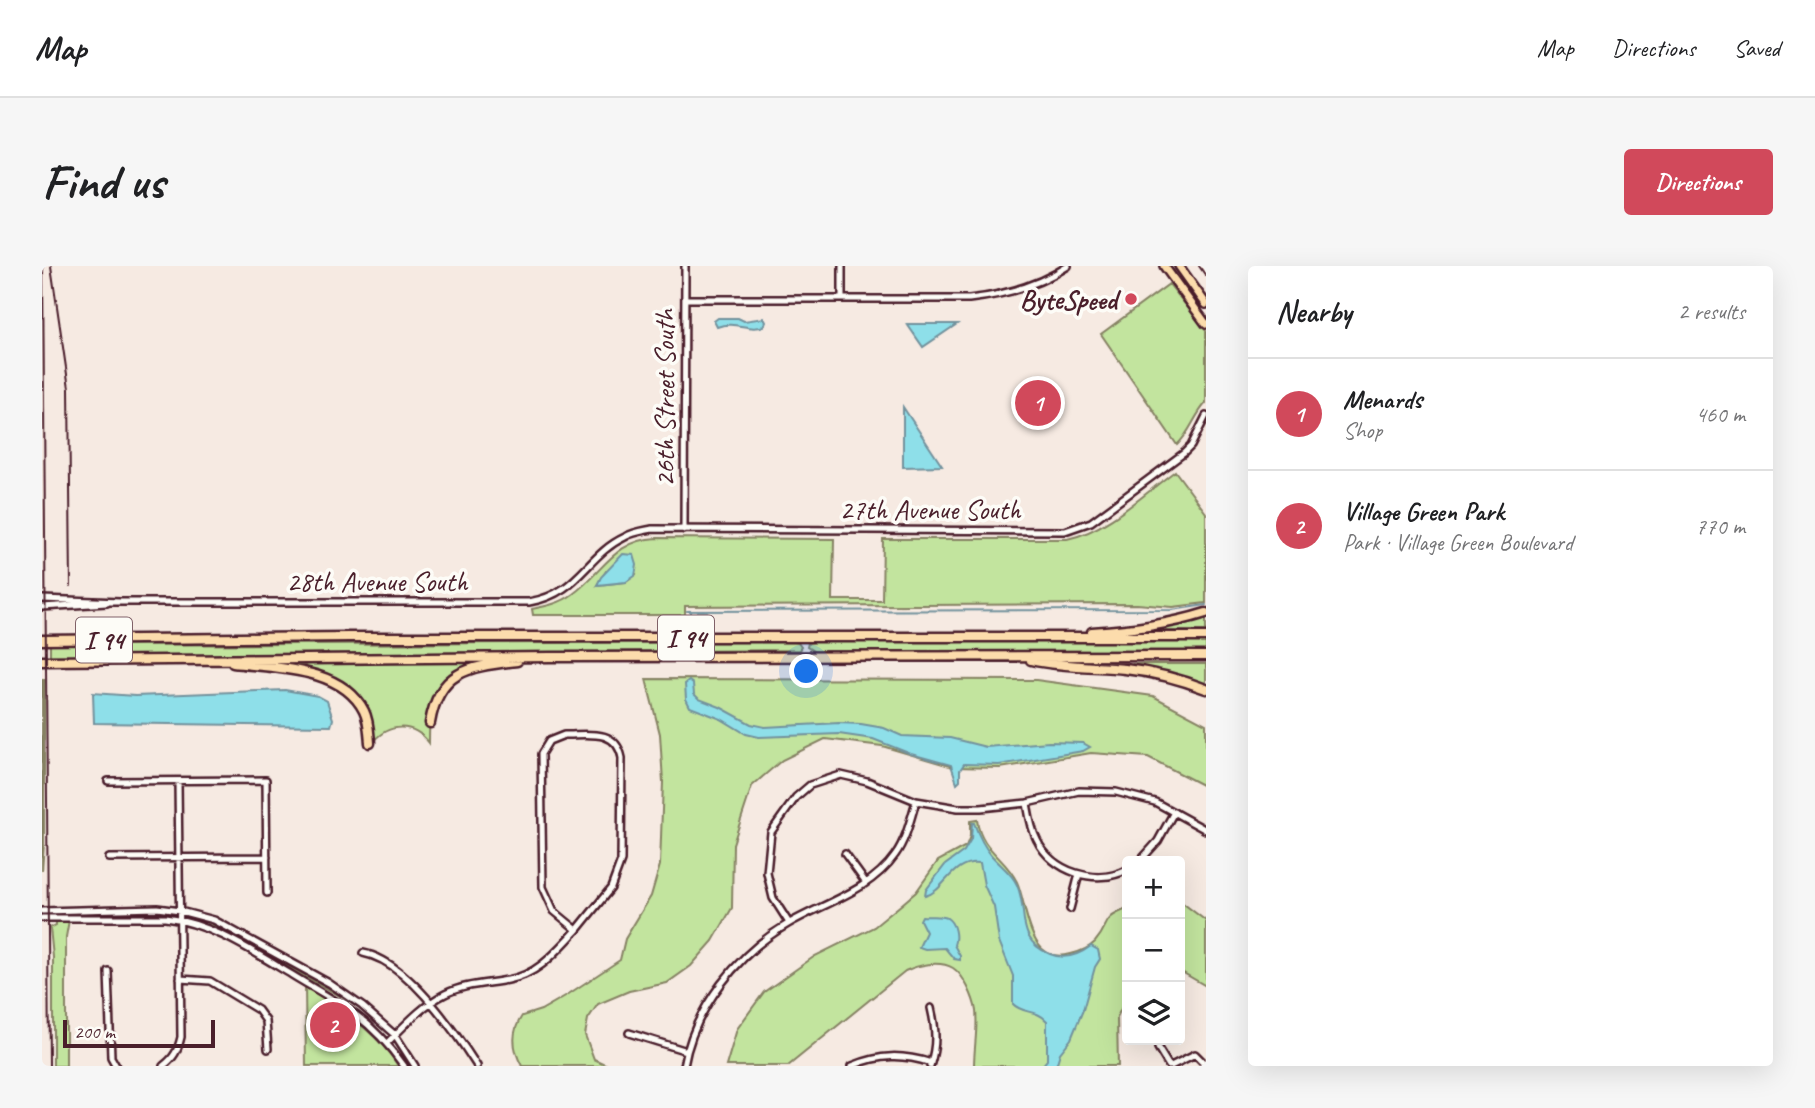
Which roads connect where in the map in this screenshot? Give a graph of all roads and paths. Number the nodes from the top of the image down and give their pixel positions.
1 (685, 266) edge
2 (842, 266) edge
3 (1068, 266) edge
4 (1164, 266) edge
5 (1179, 266) edge
6 (685, 299) junction
7 (842, 299) junction
8 (1206, 304) edge
9 (1206, 324) edge
10 (1206, 416) edge
11 (684, 530) junction
12 (612, 544) joint
13 (42, 599) edge
14 (120, 602) junction
15 (42, 607) edge
16 (1206, 613) edge
17 (1033, 637) junction
18 (1206, 637) edge
19 (42, 640) edge
20 (551, 656) junction
21 (1014, 656) junction
22 (1206, 656) edge
23 (198, 659) junction
24 (42, 662) edge
25 (1206, 689) edge
26 (430, 723) dead end
27 (370, 743) dead end
28 (108, 781) dead end
29 (178, 781) junction
30 (916, 801) junction
31 (1027, 803) junction
32 (1174, 812) junction
33 (1206, 830) edge
34 (845, 854) dead end
35 (1144, 856) edge
36 (267, 857) junction
37 (109, 858) dead end
38 (179, 858) junction
39 (1122, 872) edge
40 (1079, 874) junction
41 (866, 883) junction
42 (267, 893) dead end
43 (1070, 909) dead end
44 (44, 910) edge
45 (180, 911) junction
46 (42, 918) edge
47 (180, 919) junction
48 (789, 923) junction
49 (577, 930) junction
50 (363, 953) dead end
51 (108, 971) dead end
52 (180, 979) junction
53 (430, 1003) junction
54 (931, 1008) dead end
55 (629, 1033) dead end
56 (395, 1035) junction
57 (387, 1043) junction
58 (1158, 1045) edge
59 (268, 1049) dead end
60 (687, 1051) junction
61 (931, 1064) edge
62 (1206, 1065) edge
63 (116, 1066) edge
64 (163, 1066) edge
65 (404, 1066) edge
66 (415, 1066) edge
67 (477, 1066) edge
68 (684, 1066) edge
69 (852, 1066) edge
70 (1170, 1066) edge

1 - 6 street, 26th Street South
2 - 7 street
3 - 7 street
4 - 9 main road
5 - 8 main road
6 - 7 street
6 - 11 street, 26th Street South
10 - 11 street, 27th Avenue South
11 - 12 street, 27th Avenue South
12 - 14 street, 28th Avenue South
13 - 14 street, 28th Avenue South
14 - 15 street, 28th Avenue South
16 - 17 highway
17 - 18 highway, I 94
17 - 19 highway, I 94
20 - 21 highway, I 94
20 - 23 highway, I 94
20 - 26 highway
21 - 22 highway, I 94
21 - 25 highway
23 - 24 highway, I 94
23 - 27 highway
28 - 29 street
29 - 36 street
29 - 38 street
30 - 31 street
30 - 41 street
30 - 48 street
31 - 32 street
31 - 40 street
32 - 33 street
32 - 35 street
34 - 41 street
36 - 38 street
36 - 42 street
37 - 38 street
38 - 45 street
39 - 40 street
40 - 43 street
41 - 48 street
44 - 45 street
45 - 47 street
45 - 56 street
46 - 47 street
47 - 52 street
47 - 57 street
48 - 60 street
49 - 49 street
49 - 53 street
50 - 53 street
51 - 63 street
52 - 59 street
52 - 64 street
53 - 56 street
53 - 67 street
54 - 61 street
55 - 60 street
56 - 57 street
56 - 66 street
57 - 65 street
58 - 70 street
60 - 68 street
61 - 69 street
62 - 70 street

